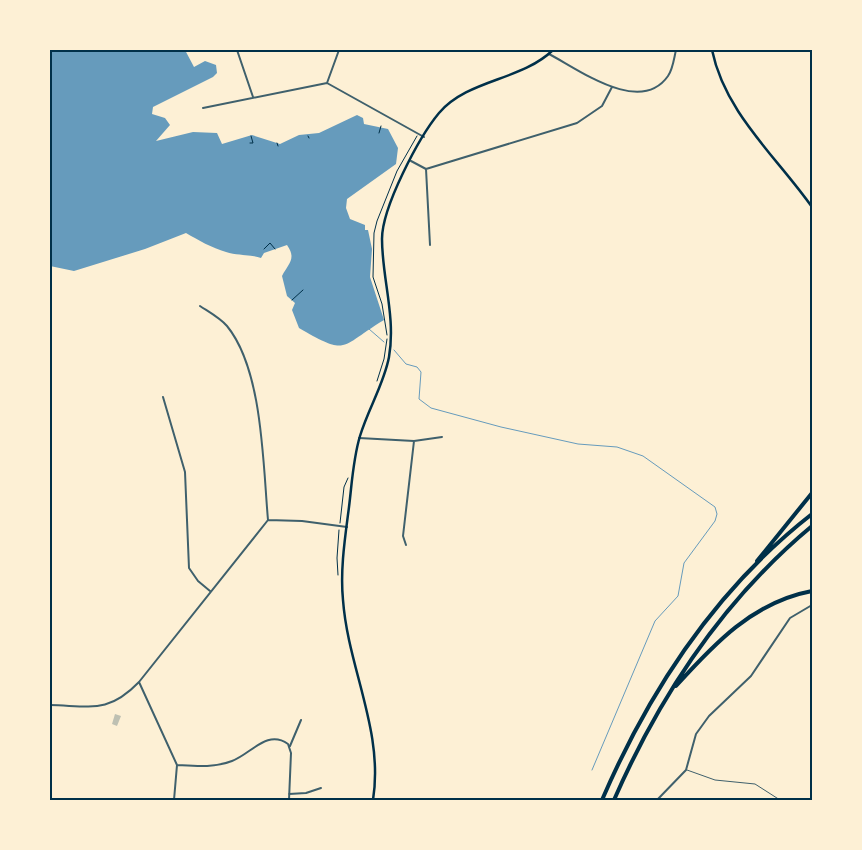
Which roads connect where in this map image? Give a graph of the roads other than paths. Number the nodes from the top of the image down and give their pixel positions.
1 (237, 50) edge
2 (339, 50) edge
3 (553, 50) edge
4 (676, 50) edge
5 (712, 50) edge
6 (549, 54) junction
7 (327, 83) junction
8 (612, 87) junction
9 (252, 97) junction
10 (203, 108) dead end
11 (424, 137) junction
12 (411, 161) junction
13 (426, 168) junction
14 (812, 207) edge
15 (430, 245) dead end
16 (200, 306) dead end
17 (163, 396) dead end
18 (442, 437) dead end
19 (359, 438) junction
20 (414, 441) junction
21 (812, 493) edge
22 (812, 514) edge
23 (268, 520) junction
24 (812, 526) edge
25 (347, 527) junction
26 (406, 545) dead end
27 (733, 590) junction
28 (210, 591) junction
29 (812, 591) edge
30 (812, 605) edge
31 (139, 682) junction
32 (667, 696) junction
33 (50, 705) edge
34 (301, 720) dead end
35 (290, 747) junction
36 (176, 765) junction
37 (686, 770) junction
38 (320, 788) dead end
39 (289, 794) junction
40 (174, 800) edge
41 (289, 800) edge
42 (373, 800) edge
43 (602, 800) edge
44 (614, 800) edge
45 (657, 800) edge
46 (780, 800) edge

1 - 9 street
2 - 7 street
3 - 6 main road
4 - 8 street
5 - 14 main road
6 - 8 street
6 - 11 main road
7 - 9 street
7 - 11 street
8 - 13 street
9 - 10 street
11 - 12 main road
12 - 13 street
12 - 19 main road
13 - 15 street
16 - 23 street
17 - 28 street
18 - 20 street
19 - 20 street
19 - 25 main road
20 - 26 street
21 - 27 highway
22 - 27 highway
23 - 25 street
23 - 28 street
24 - 32 highway
25 - 42 main road
27 - 43 highway
28 - 31 street
29 - 32 highway
30 - 37 street
31 - 33 street
31 - 36 street
32 - 44 highway
34 - 35 street
35 - 36 street
35 - 39 street
36 - 40 street
37 - 45 street
37 - 46 lane
38 - 39 street
39 - 41 street

